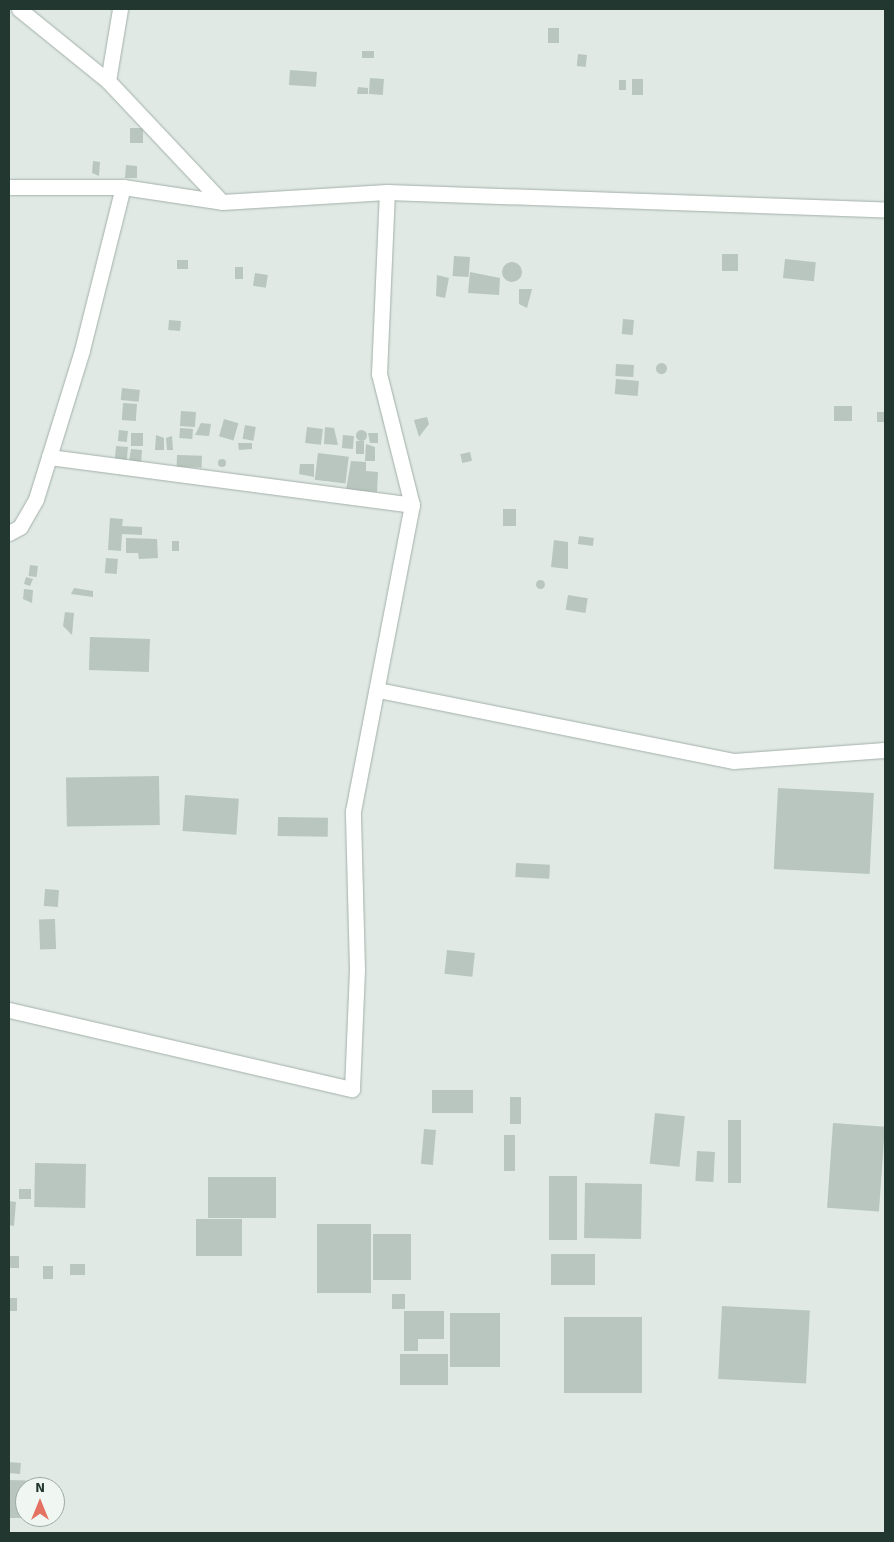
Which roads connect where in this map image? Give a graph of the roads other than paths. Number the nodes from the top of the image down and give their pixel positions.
1 (20, 9) edge
2 (120, 9) edge
3 (108, 81) junction
4 (9, 187) edge
5 (123, 187) junction
6 (387, 192) junction
7 (222, 202) junction
8 (885, 209) edge
9 (49, 457) junction
10 (412, 505) junction
11 (9, 533) edge
12 (378, 690) junction
13 (885, 750) edge
14 (9, 1010) edge

1 - 3 street
2 - 3 street
3 - 7 street
4 - 5 street
5 - 7 street
5 - 9 street
6 - 7 street
6 - 8 street
6 - 10 street
9 - 10 street
9 - 11 street
10 - 12 street
12 - 13 street
12 - 14 street

